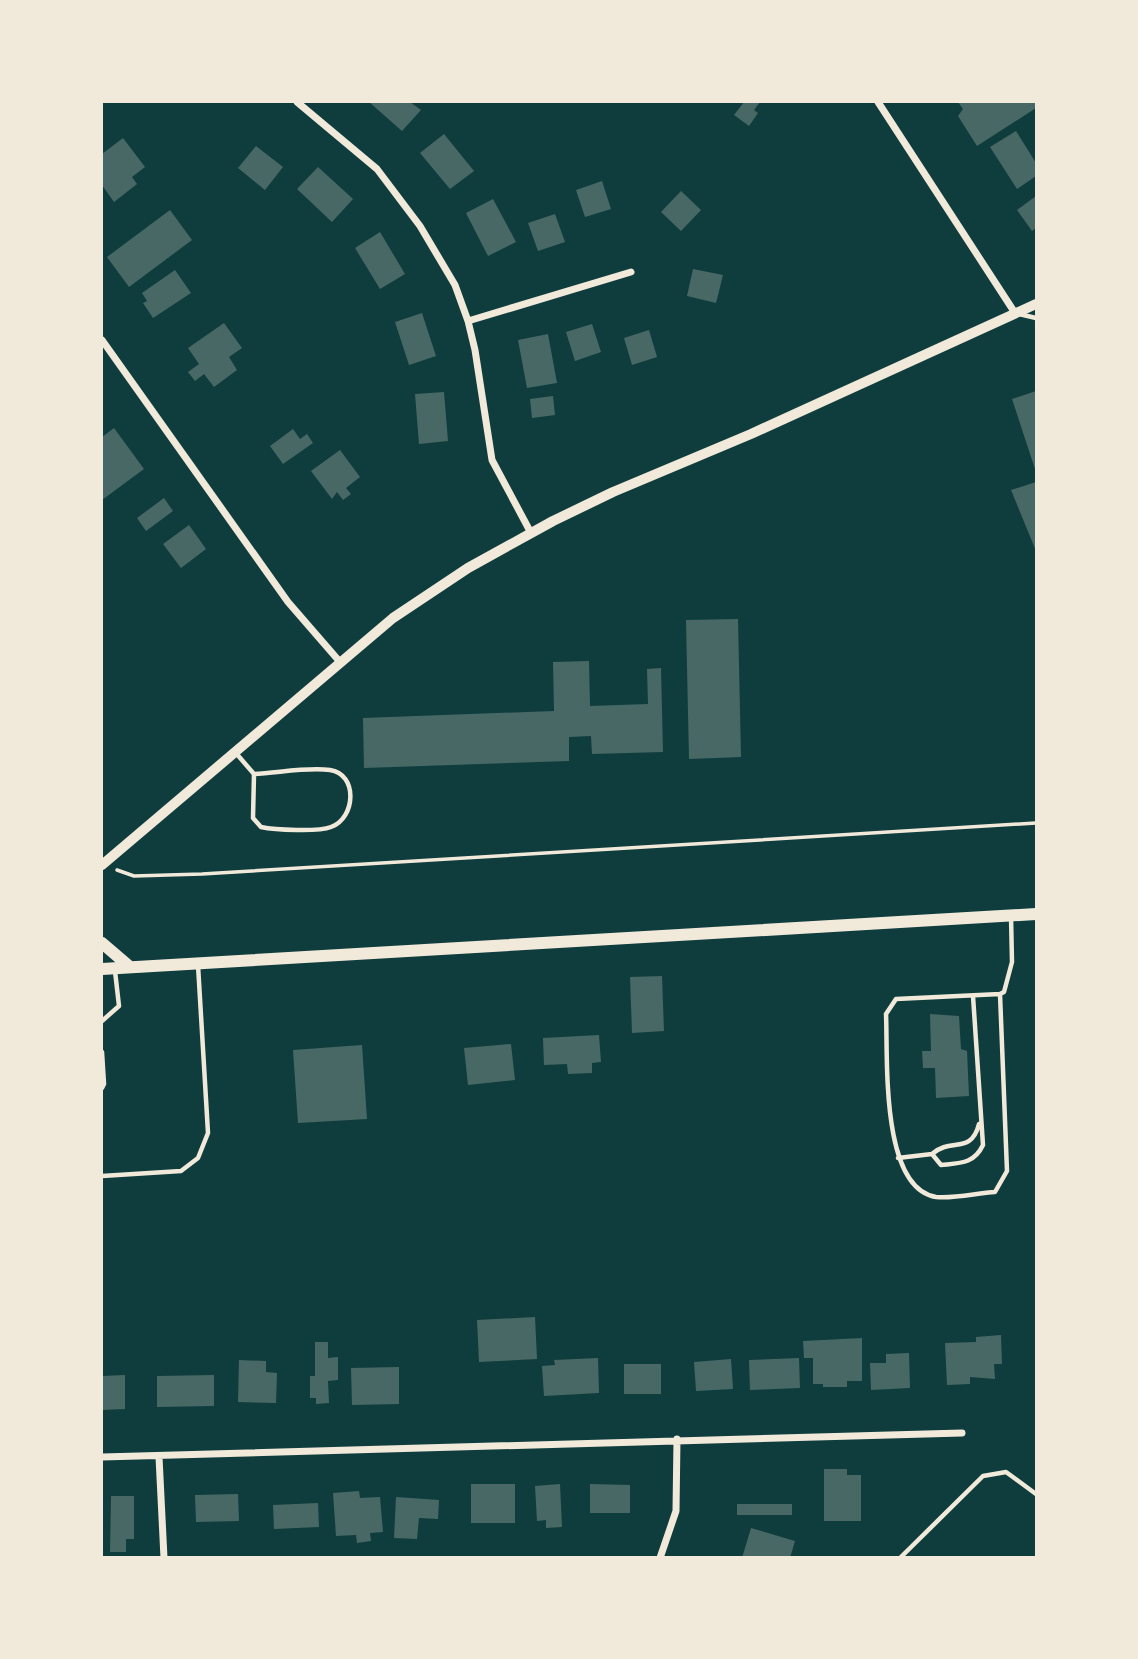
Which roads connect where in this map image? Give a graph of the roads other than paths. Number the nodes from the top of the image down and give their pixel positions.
1 (298, 102) edge
2 (878, 102) edge
3 (631, 272) dead end
4 (1037, 304) edge
5 (1015, 313) junction
6 (1037, 318) edge
7 (468, 321) junction
8 (102, 340) edge
9 (531, 533) junction
10 (340, 662) junction
11 (235, 751) junction
12 (254, 774) junction
13 (102, 865) edge
14 (1037, 914) edge
15 (1011, 915) junction
16 (102, 943) edge
17 (198, 964) junction
18 (130, 967) junction
19 (108, 968) edge
20 (1000, 994) junction
21 (972, 996) junction
22 (102, 1021) edge
23 (102, 1052) edge
24 (102, 1087) edge
25 (980, 1120) junction
26 (932, 1154) junction
27 (898, 1158) junction
28 (102, 1176) edge
29 (962, 1433) dead end
30 (677, 1439) junction
31 (159, 1457) junction
32 (102, 1458) edge
33 (1037, 1494) edge
34 (164, 1558) edge
35 (660, 1558) edge
36 (901, 1558) edge

1 - 7 street
2 - 5 street
3 - 7 street
4 - 5 street
5 - 6 lane
5 - 9 street
7 - 9 street
8 - 10 street
9 - 10 street
10 - 11 street
11 - 12 lane
11 - 13 street
12 - 12 lane
14 - 15 main road
15 - 17 main road
15 - 20 lane
16 - 18 main road
17 - 18 main road
17 - 28 lane
18 - 19 main road
19 - 22 lane
20 - 21 lane
20 - 27 lane
21 - 25 lane
21 - 27 lane
23 - 24 lane
25 - 26 lane
25 - 26 lane
26 - 27 lane
29 - 30 street
30 - 31 street
30 - 35 street
31 - 32 street
31 - 34 street
33 - 36 lane

